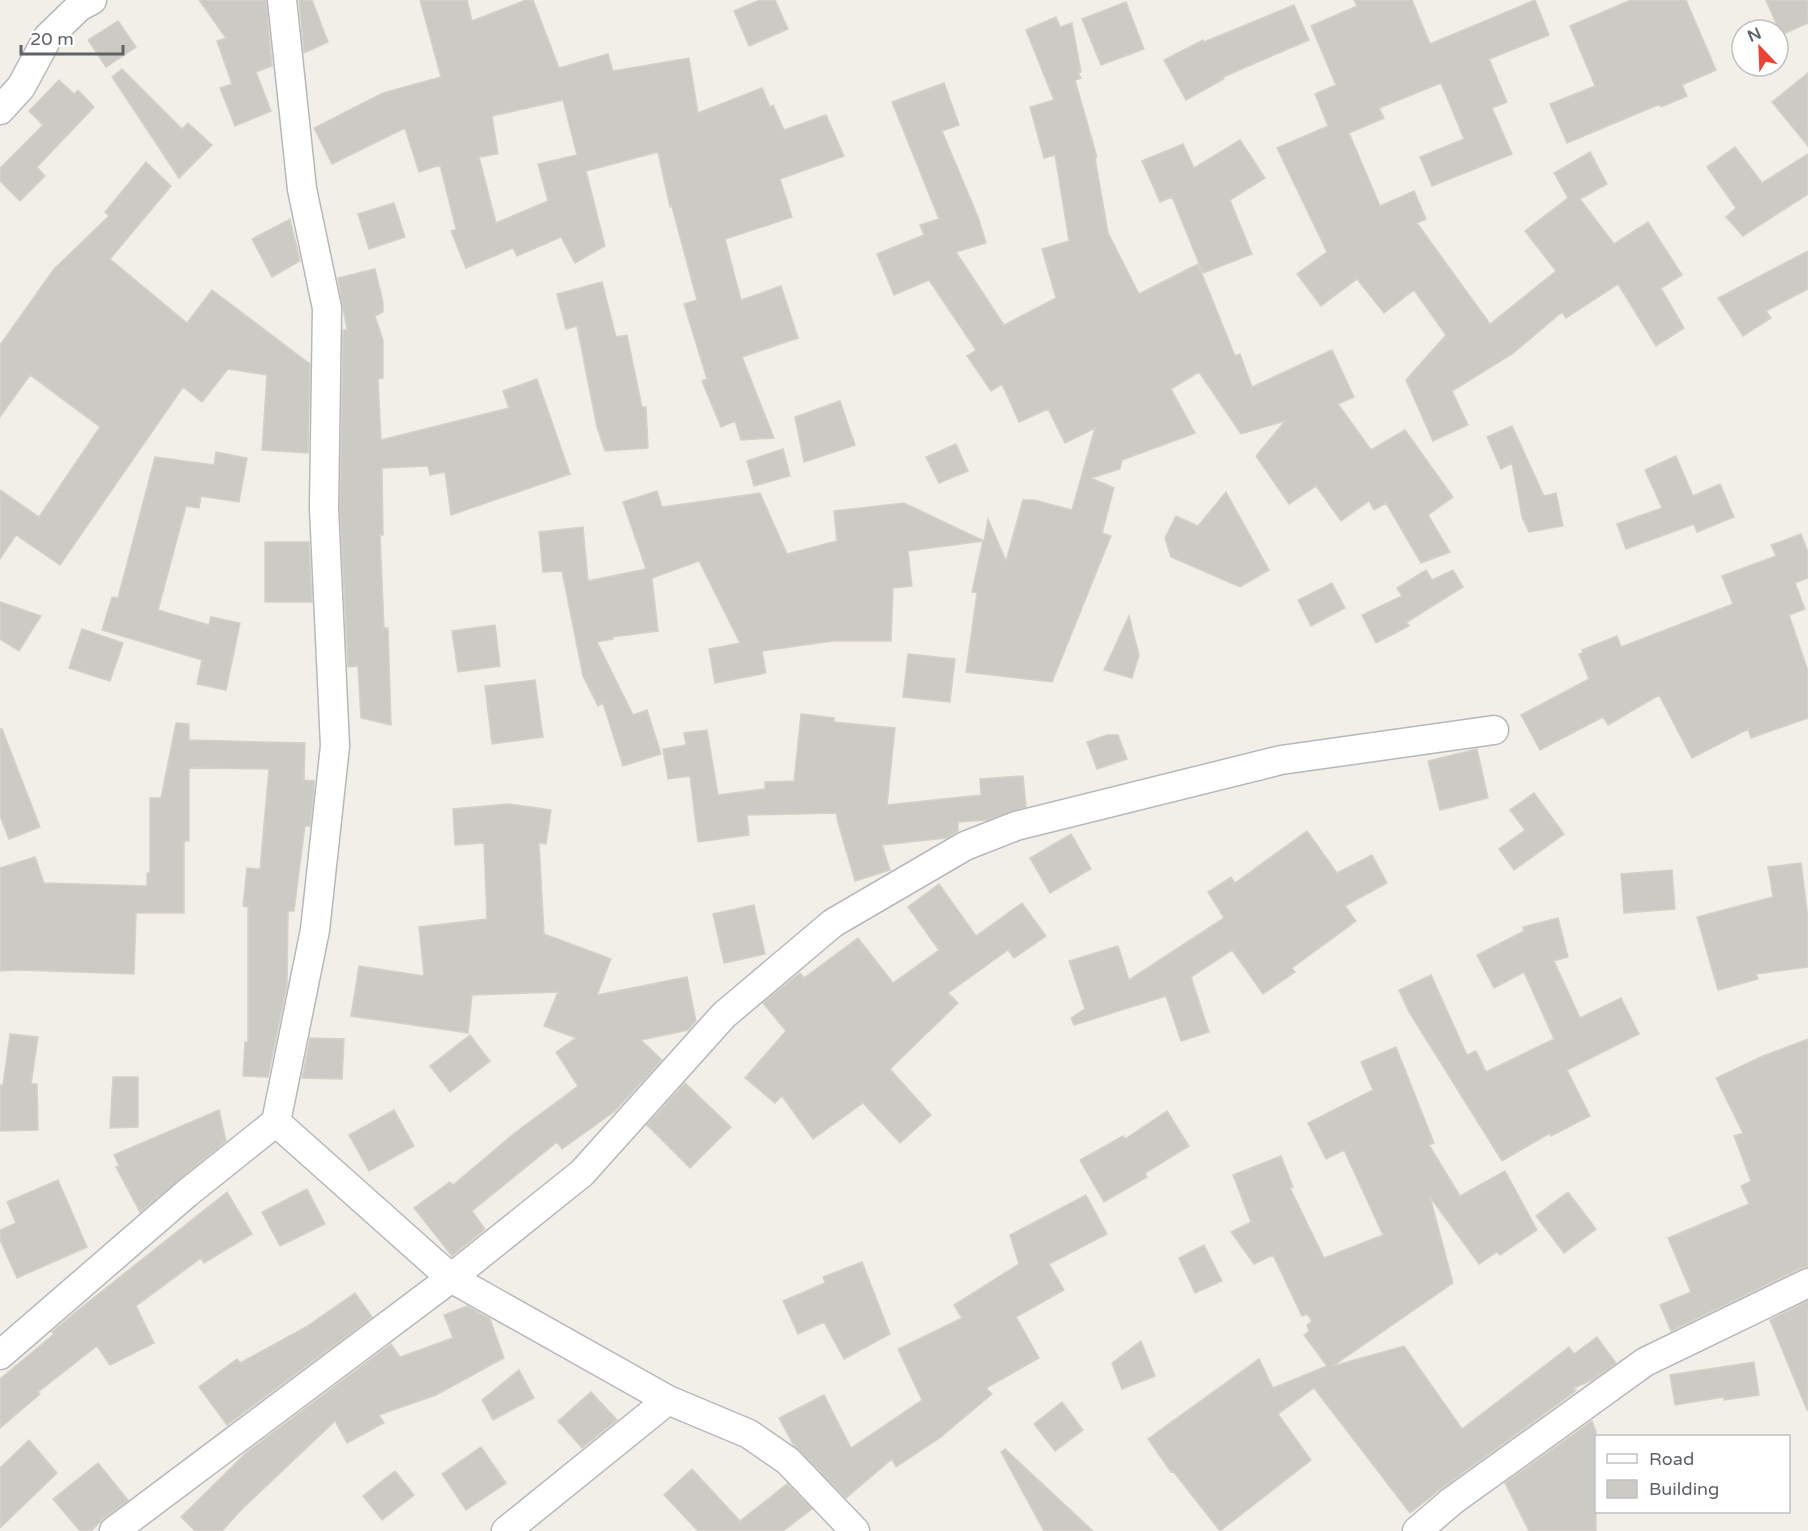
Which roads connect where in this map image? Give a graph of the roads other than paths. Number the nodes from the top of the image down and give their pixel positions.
1 (92, 0) edge
2 (282, 0) edge
3 (0, 110) edge
4 (1494, 730) dead end
5 (276, 1122) junction
6 (451, 1278) junction
7 (1808, 1283) edge
8 (0, 1355) edge
9 (668, 1400) junction
10 (114, 1531) edge
11 (506, 1531) edge
12 (855, 1531) edge
13 (1417, 1531) edge

1 - 3 street
2 - 5 street
4 - 6 street
5 - 6 street
5 - 8 street
6 - 9 street
6 - 10 street
7 - 13 street
9 - 11 street
9 - 12 street

